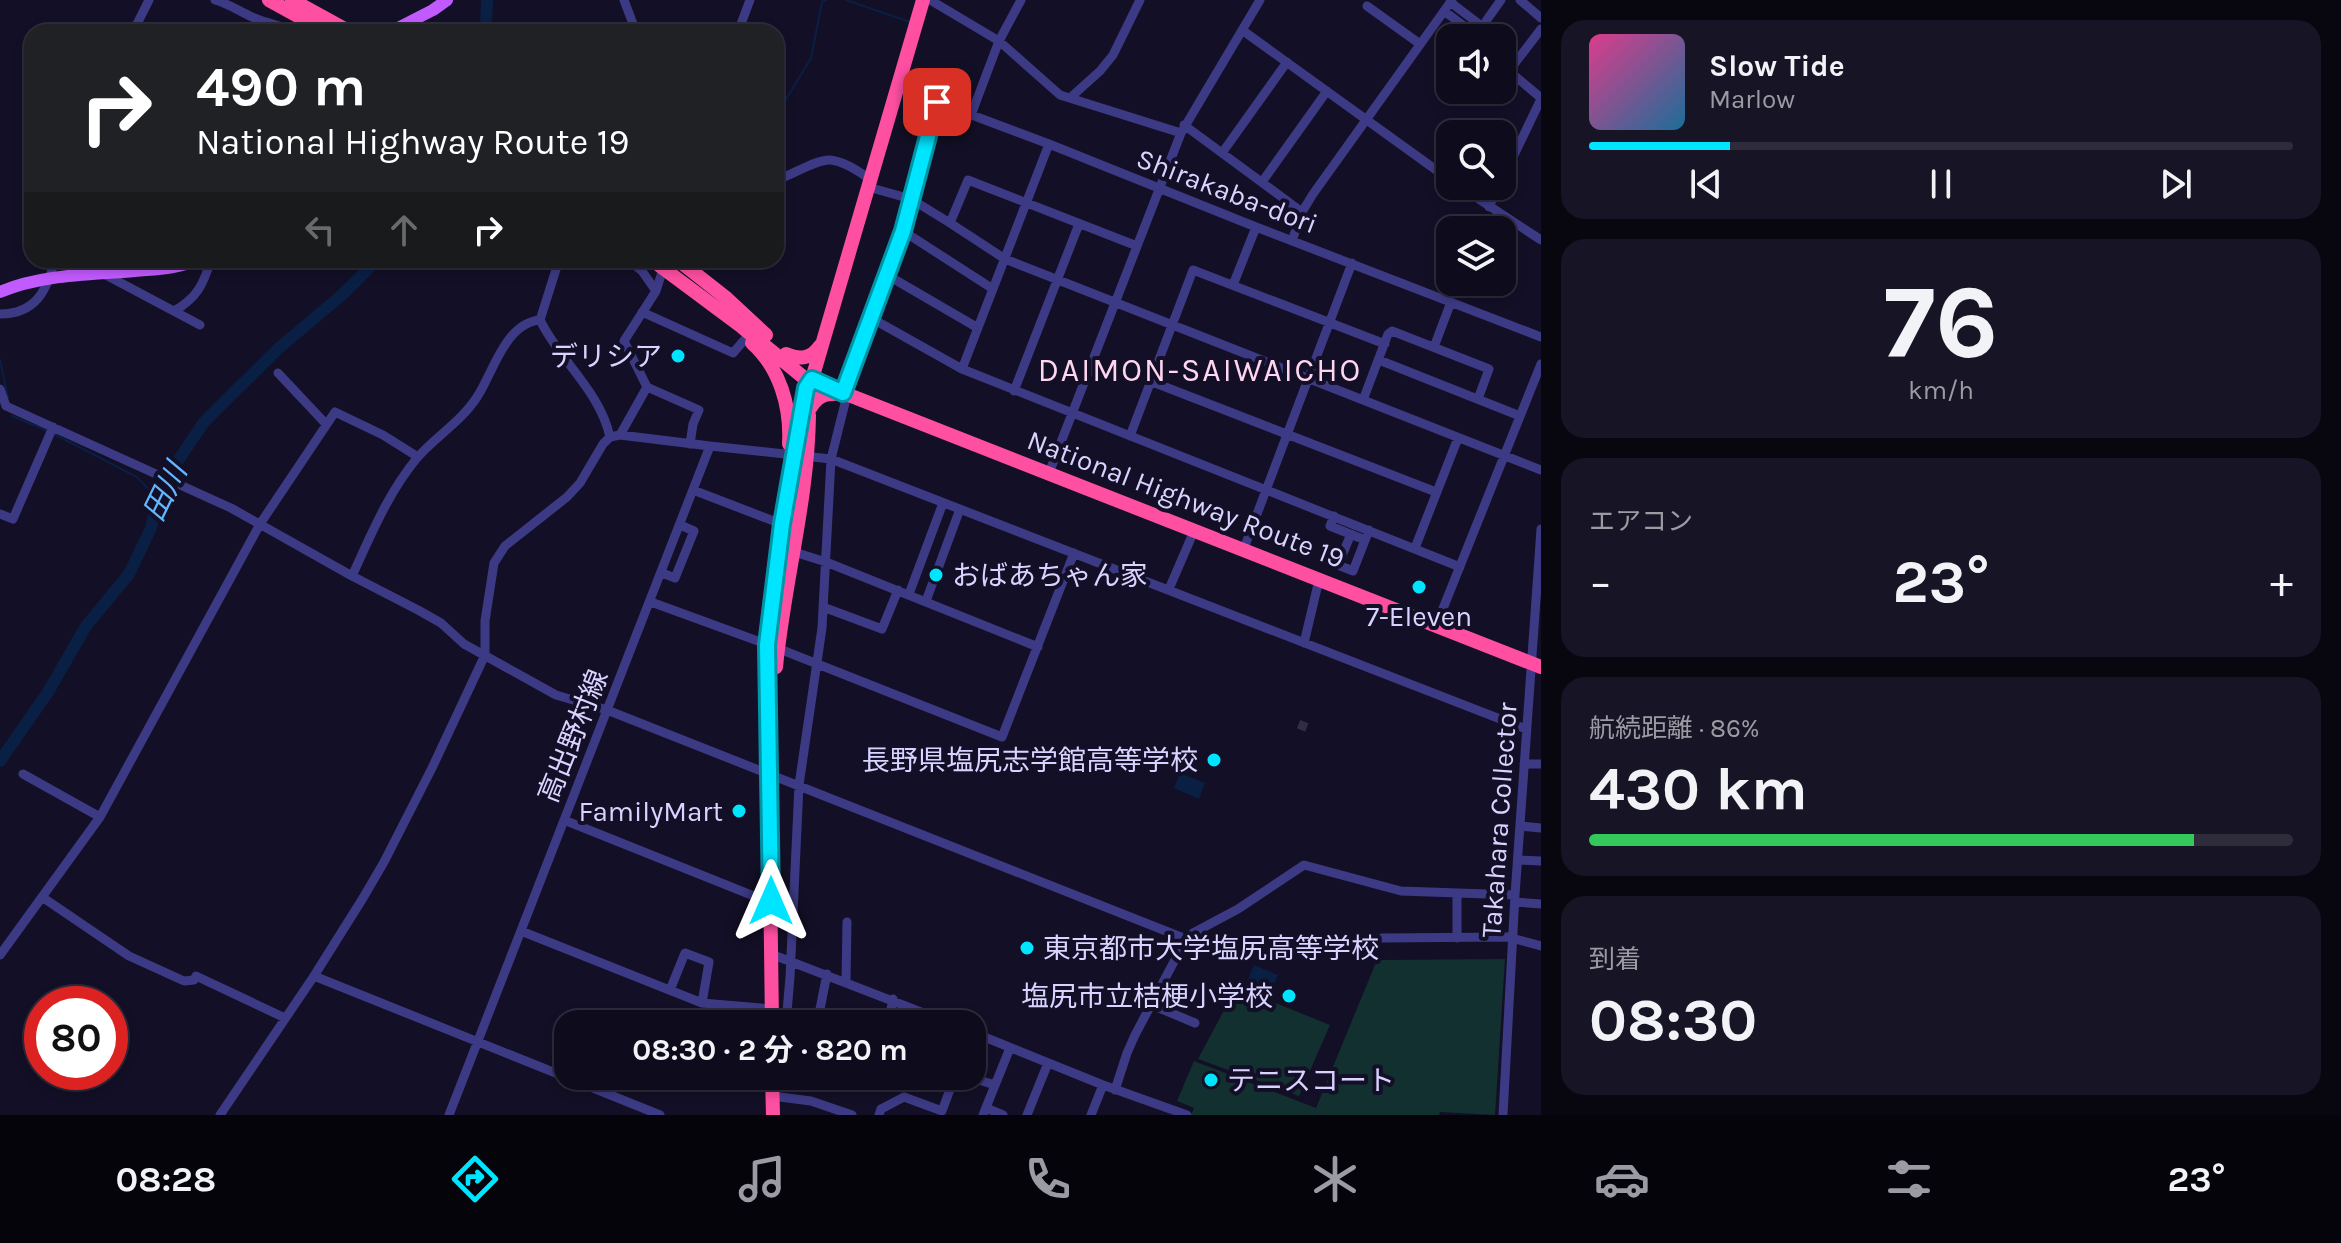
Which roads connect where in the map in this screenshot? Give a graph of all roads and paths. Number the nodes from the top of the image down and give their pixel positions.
1 (149, 0) edge
2 (215, 0) edge
3 (269, 0) edge
4 (292, 0) edge
5 (447, 0) edge
6 (624, 0) edge
7 (750, 0) edge
8 (1021, 0) edge
9 (1140, 0) edge
10 (1260, 0) edge
11 (1501, 0) edge
12 (1521, 0) edge
13 (932, 1) edge
14 (1449, 4) edge
15 (1367, 6) dead end
16 (1541, 18) edge
17 (1486, 21) dead end
18 (137, 24) edge
19 (279, 24) edge
20 (312, 24) edge
21 (336, 24) edge
22 (406, 24) edge
23 (633, 24) edge
24 (741, 24) edge
25 (1541, 29) edge
26 (1242, 30) junction
27 (999, 41) junction
28 (1420, 44) junction
29 (1287, 62) junction
30 (897, 87) junction
31 (1327, 91) junction
32 (1070, 98) junction
33 (1541, 99) edge
34 (937, 102) junction
35 (971, 115) junction
36 (1366, 119) junction
37 (1183, 129) junction
38 (1049, 144) junction
39 (1516, 151) edge
40 (1222, 153) junction
41 (1436, 170) edge
42 (784, 176) edge
43 (1262, 182) junction
44 (869, 183) junction
45 (1159, 188) junction
46 (911, 199) junction
47 (1479, 200) edge
48 (1492, 200) edge
49 (1027, 203) junction
50 (1489, 207) junction
51 (1302, 212) junction
52 (950, 223) junction
53 (1079, 224) junction
54 (1256, 227) junction
55 (903, 231) junction
56 (1541, 240) edge
57 (1292, 241) junction
58 (1137, 246) junction
59 (1005, 259) junction
60 (1352, 263) junction
61 (53, 268) edge
62 (174, 268) edge
63 (208, 268) edge
64 (556, 268) edge
65 (638, 268) edge
66 (663, 268) edge
67 (688, 268) edge
68 (103, 273) junction
69 (887, 275) junction
70 (51, 277) junction
71 (1057, 280) junction
72 (1233, 285) junction
73 (993, 289) junction
74 (656, 291) junction
75 (0, 292) edge
76 (1114, 302) junction
77 (1451, 302) junction
78 (174, 311) junction
79 (642, 312) junction
80 (0, 314) edge
81 (871, 318) junction
82 (540, 320) junction
83 (1330, 323) junction
84 (200, 325) dead end
85 (1171, 325) junction
86 (978, 328) junction
87 (1541, 337) edge
88 (746, 338) junction
89 (823, 341) junction
90 (1385, 344) junction
91 (1434, 347) junction
92 (786, 354) junction
93 (1379, 360) junction
94 (1541, 364) edge
95 (962, 369) junction
96 (278, 373) dead end
97 (812, 379) junction
98 (1308, 379) junction
99 (1150, 381) junction
100 (647, 387) junction
101 (0, 389) edge
102 (1014, 391) junction
103 (845, 397) junction
104 (1478, 399) junction
105 (1363, 400) junction
106 (809, 410) junction
107 (1071, 414) junction
108 (1520, 416) junction
109 (326, 424) junction
110 (52, 431) junction
111 (1287, 435) junction
112 (615, 436) junction
113 (1130, 436) junction
114 (1458, 438) junction
115 (690, 444) junction
116 (710, 446) junction
117 (797, 455) junction
118 (1505, 455) junction
119 (418, 457) junction
120 (831, 459) junction
121 (1541, 470) edge
122 (1049, 473) junction
123 (1266, 489) junction
124 (693, 490) junction
125 (1436, 492) junction
126 (943, 503) junction
127 (960, 509) junction
128 (0, 514) edge
129 (1334, 516) junction
130 (260, 524) junction
131 (680, 525) junction
132 (790, 526) junction
133 (1541, 529) edge
134 (1194, 531) junction
135 (1351, 534) junction
136 (1367, 535) junction
137 (1415, 548) junction
138 (786, 550) junction
139 (1243, 551) junction
140 (1074, 553) junction
141 (826, 562) junction
142 (1460, 567) junction
143 (662, 573) junction
144 (352, 576) junction
145 (1319, 580) junction
146 (1169, 589) junction
147 (898, 590) junction
148 (909, 594) junction
149 (926, 601) junction
150 (651, 602) junction
151 (823, 607) junction
152 (1538, 607) edge
153 (1436, 626) junction
154 (1304, 643) junction
155 (772, 647) junction
156 (1038, 647) junction
157 (485, 655) junction
158 (816, 665) junction
159 (1536, 665) edge
160 (607, 710) junction
161 (1526, 729) junction
162 (1524, 764) junction
163 (1541, 764) edge
164 (23, 774) dead end
165 (770, 774) junction
166 (799, 785) junction
167 (100, 817) junction
168 (564, 820) junction
169 (1520, 826) junction
170 (1541, 828) edge
171 (1518, 860) junction
172 (1541, 861) edge
173 (1457, 893) junction
174 (42, 897) junction
175 (1515, 899) junction
176 (771, 901) junction
177 (1541, 904) edge
178 (847, 922) dead end
179 (521, 931) junction
180 (1382, 938) dead end
181 (1457, 938) junction
182 (1186, 939) junction
183 (1513, 939) junction
184 (1541, 946) edge
185 (771, 954) junction
186 (0, 955) edge
187 (791, 960) junction
188 (827, 974) junction
189 (314, 976) junction
190 (846, 981) junction
191 (670, 990) junction
192 (893, 999) junction
193 (702, 1003) junction
194 (1152, 1005) junction
195 (736, 1010) edge
196 (778, 1010) edge
197 (781, 1010) edge
198 (820, 1010) edge
199 (891, 1010) edge
200 (919, 1010) edge
201 (285, 1018) junction
202 (1195, 1023) dead end
203 (986, 1038) edge
204 (477, 1043) junction
205 (1010, 1048) junction
206 (1048, 1063) junction
207 (986, 1082) edge
208 (995, 1085) junction
209 (1103, 1085) junction
210 (772, 1090) edge
211 (950, 1090) edge
212 (1115, 1090) junction
213 (772, 1096) junction
214 (1163, 1111) edge
215 (985, 1112) edge
216 (220, 1115) edge
217 (449, 1115) edge
218 (660, 1115) edge
219 (773, 1115) edge
220 (852, 1115) edge
221 (879, 1115) edge
222 (1003, 1115) edge
223 (1027, 1115) edge
224 (1091, 1115) edge
225 (1187, 1115) edge
226 (1503, 1115) edge

1 - 18 street
2 - 19 street
3 - 20 highway
4 - 21 highway
5 - 22 main road
6 - 23 street
7 - 24 street
8 - 27 street
9 - 32 street
10 - 26 street
11 - 17 street
12 - 16 street
13 - 27 street
13 - 30 highway
14 - 28 street
15 - 28 street
25 - 33 street
26 - 29 street
26 - 37 street
27 - 32 street
27 - 35 street
28 - 36 street
29 - 31 street
29 - 40 street
30 - 34 street, Shirakaba-dori
30 - 44 highway
31 - 36 street
31 - 43 street
32 - 37 street
33 - 39 street
34 - 35 street, Shirakaba-dori
34 - 46 street
35 - 38 street, Shirakaba-dori
36 - 41 street
36 - 51 street
37 - 40 street
37 - 45 street
38 - 45 street, Shirakaba-dori
38 - 49 street
40 - 43 street
42 - 44 street
43 - 51 street
44 - 46 street
44 - 89 highway
45 - 54 street, Shirakaba-dori
45 - 58 street
46 - 52 street
46 - 55 street
47 - 50 street
48 - 50 street
49 - 52 street
49 - 53 street
49 - 59 street
50 - 56 street
51 - 57 street
52 - 59 street
53 - 58 street
53 - 71 street
54 - 57 street, Shirakaba-dori
54 - 72 street
55 - 69 street
55 - 73 street
57 - 60 street, Shirakaba-dori
58 - 76 street
59 - 71 street
59 - 73 street
60 - 77 street, Shirakaba-dori
60 - 83 street
61 - 70 street
62 - 68 main road
63 - 78 street
64 - 82 street
65 - 74 street
66 - 74 street
66 - 88 highway
66 - 97 highway
67 - 92 highway
68 - 70 main road
68 - 78 street
69 - 81 street
69 - 86 street
70 - 75 main road
70 - 80 street
71 - 76 street
71 - 102 street
72 - 83 street
72 - 85 street
73 - 86 street
74 - 79 street
76 - 85 street
76 - 107 street
77 - 87 street, Shirakaba-dori
77 - 91 street
78 - 84 street
79 - 88 street
79 - 100 street
81 - 95 street
81 - 103 street
82 - 112 street
82 - 119 street
83 - 90 street
83 - 98 street
85 - 98 street
85 - 99 street
86 - 95 street
88 - 117 highway
89 - 92 highway
89 - 97 highway
90 - 91 street
90 - 93 street
91 - 104 street
92 - 97 highway
93 - 104 street
93 - 105 street
94 - 108 street
95 - 102 street
96 - 109 street
97 - 103 highway, National Highway Route 19
97 - 106 highway
97 - 117 highway
98 - 105 street
98 - 111 street
99 - 111 street
99 - 113 street
100 - 112 street
100 - 115 street
101 - 110 street
102 - 107 street
103 - 106 highway
103 - 120 street
103 - 122 highway, National Highway Route 19
104 - 108 street
105 - 114 street
106 - 117 highway
107 - 113 street
107 - 122 street
108 - 118 street
109 - 119 street
109 - 130 street
110 - 128 street
110 - 130 street
111 - 123 street
111 - 125 street
112 - 115 street
112 - 157 street
113 - 123 street
114 - 118 street
114 - 125 street
115 - 116 street
116 - 117 street
116 - 124 street, 高出野村線
117 - 120 street
117 - 132 highway
118 - 121 street
118 - 142 street
119 - 144 street
120 - 126 street
120 - 141 street
122 - 134 highway, National Highway Route 19
123 - 129 street
123 - 139 street
124 - 131 street, 高出野村線
124 - 132 street
125 - 137 street
126 - 127 street
126 - 148 street
127 - 140 street
127 - 149 street
129 - 135 street
129 - 136 street
130 - 144 street
130 - 167 street
131 - 143 street, 高出野村線
131 - 143 street
132 - 138 highway
133 - 152 street, Takahara Collector
134 - 139 highway, National Highway Route 19
134 - 146 street
135 - 136 street
135 - 136 street
136 - 137 street
137 - 142 street
138 - 141 street
138 - 155 highway
139 - 145 highway, National Highway Route 19
140 - 146 street
140 - 156 street
141 - 147 street
141 - 151 street
142 - 153 street
143 - 150 street, 高出野村線
144 - 157 street
145 - 153 highway, National Highway Route 19
145 - 154 street
146 - 154 street
147 - 148 street
147 - 151 street
148 - 149 street
149 - 156 street
150 - 155 street
150 - 160 street, 高出野村線
151 - 158 street
152 - 159 street, Takahara Collector
153 - 159 highway, National Highway Route 19
154 - 161 street
155 - 158 street
155 - 165 highway
156 - 158 street
157 - 160 street
157 - 189 street
158 - 166 street
159 - 161 street, Takahara Collector
160 - 165 street
160 - 168 street, 高出野村線
161 - 162 street, Takahara Collector
162 - 163 street
162 - 169 street, Takahara Collector
164 - 167 street
165 - 166 street
165 - 176 highway
166 - 182 street
166 - 187 street
167 - 174 street
168 - 176 street
168 - 179 street, 高出野村線
169 - 170 street
169 - 171 street, Takahara Collector
171 - 172 street
171 - 175 street, Takahara Collector
173 - 175 street
173 - 181 street
173 - 182 street
174 - 186 street
174 - 201 street
175 - 177 street
175 - 183 street, Takahara Collector
176 - 185 highway
178 - 190 street
179 - 191 street
179 - 204 street, 高出野村線
180 - 181 street
181 - 183 street
182 - 194 street
183 - 184 street
183 - 226 street, Takahara Collector
185 - 187 street
185 - 196 highway
187 - 188 street
187 - 197 street
188 - 190 street
188 - 198 street
189 - 201 street
189 - 204 street
190 - 192 street
191 - 193 street
191 - 193 street
192 - 199 street
192 - 200 street
193 - 195 street
194 - 202 street
194 - 212 street
201 - 216 street
203 - 205 street
204 - 217 street, 高出野村線
204 - 218 street
205 - 206 street
205 - 208 street
206 - 209 street
206 - 223 street
207 - 208 street
208 - 215 street
209 - 212 street
209 - 224 street
210 - 213 highway
211 - 221 street
212 - 214 street
213 - 219 highway
213 - 220 street
214 - 225 street
215 - 222 street

